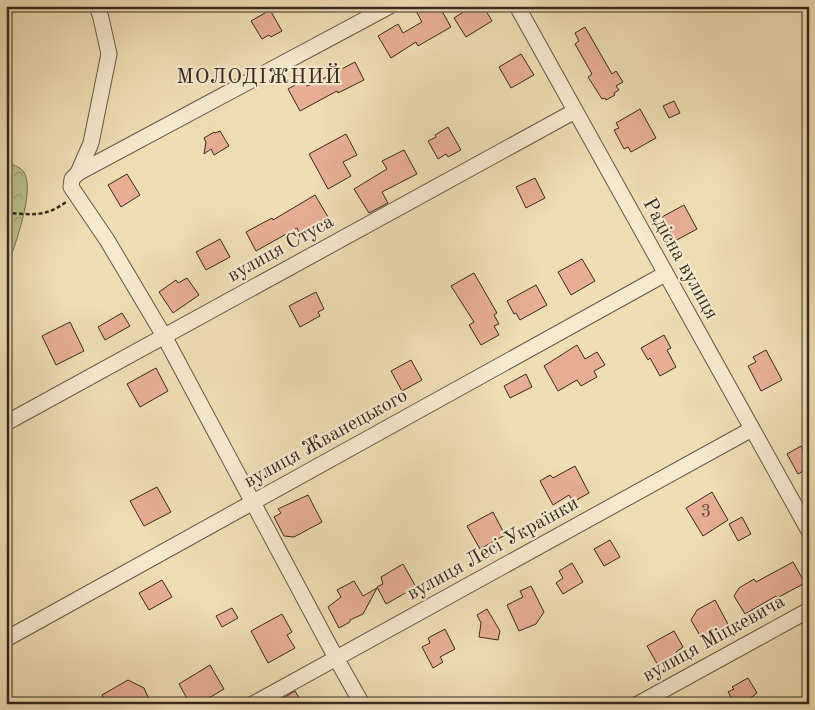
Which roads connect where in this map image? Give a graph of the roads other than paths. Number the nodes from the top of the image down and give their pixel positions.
1 (97, 6) edge
2 (390, 6) edge
3 (517, 6) edge
4 (575, 110) junction
5 (75, 176) junction
6 (665, 274) junction
7 (164, 336) junction
8 (6, 423) edge
9 (752, 429) junction
10 (253, 502) junction
11 (809, 531) edge
12 (809, 610) edge
13 (6, 639) edge
14 (336, 658) junction
15 (253, 704) edge
16 (362, 704) edge
17 (638, 704) edge

1 - 5 street
2 - 5 street
3 - 4 street, Радісна вулиця
4 - 6 street, Радісна вулиця
4 - 7 street, вулиця Стуса
5 - 7 street
6 - 9 street, Радісна вулиця
6 - 10 street, вулиця Жванецького
7 - 8 street, вулиця Стуса
7 - 10 street
9 - 11 street, Радісна вулиця
9 - 14 street, вулиця Лесі Українки
10 - 13 street, вулиця Жванецького
10 - 14 street
12 - 17 street, вулиця Міцкевича
14 - 15 street, вулиця Лесі Українки
14 - 16 street

